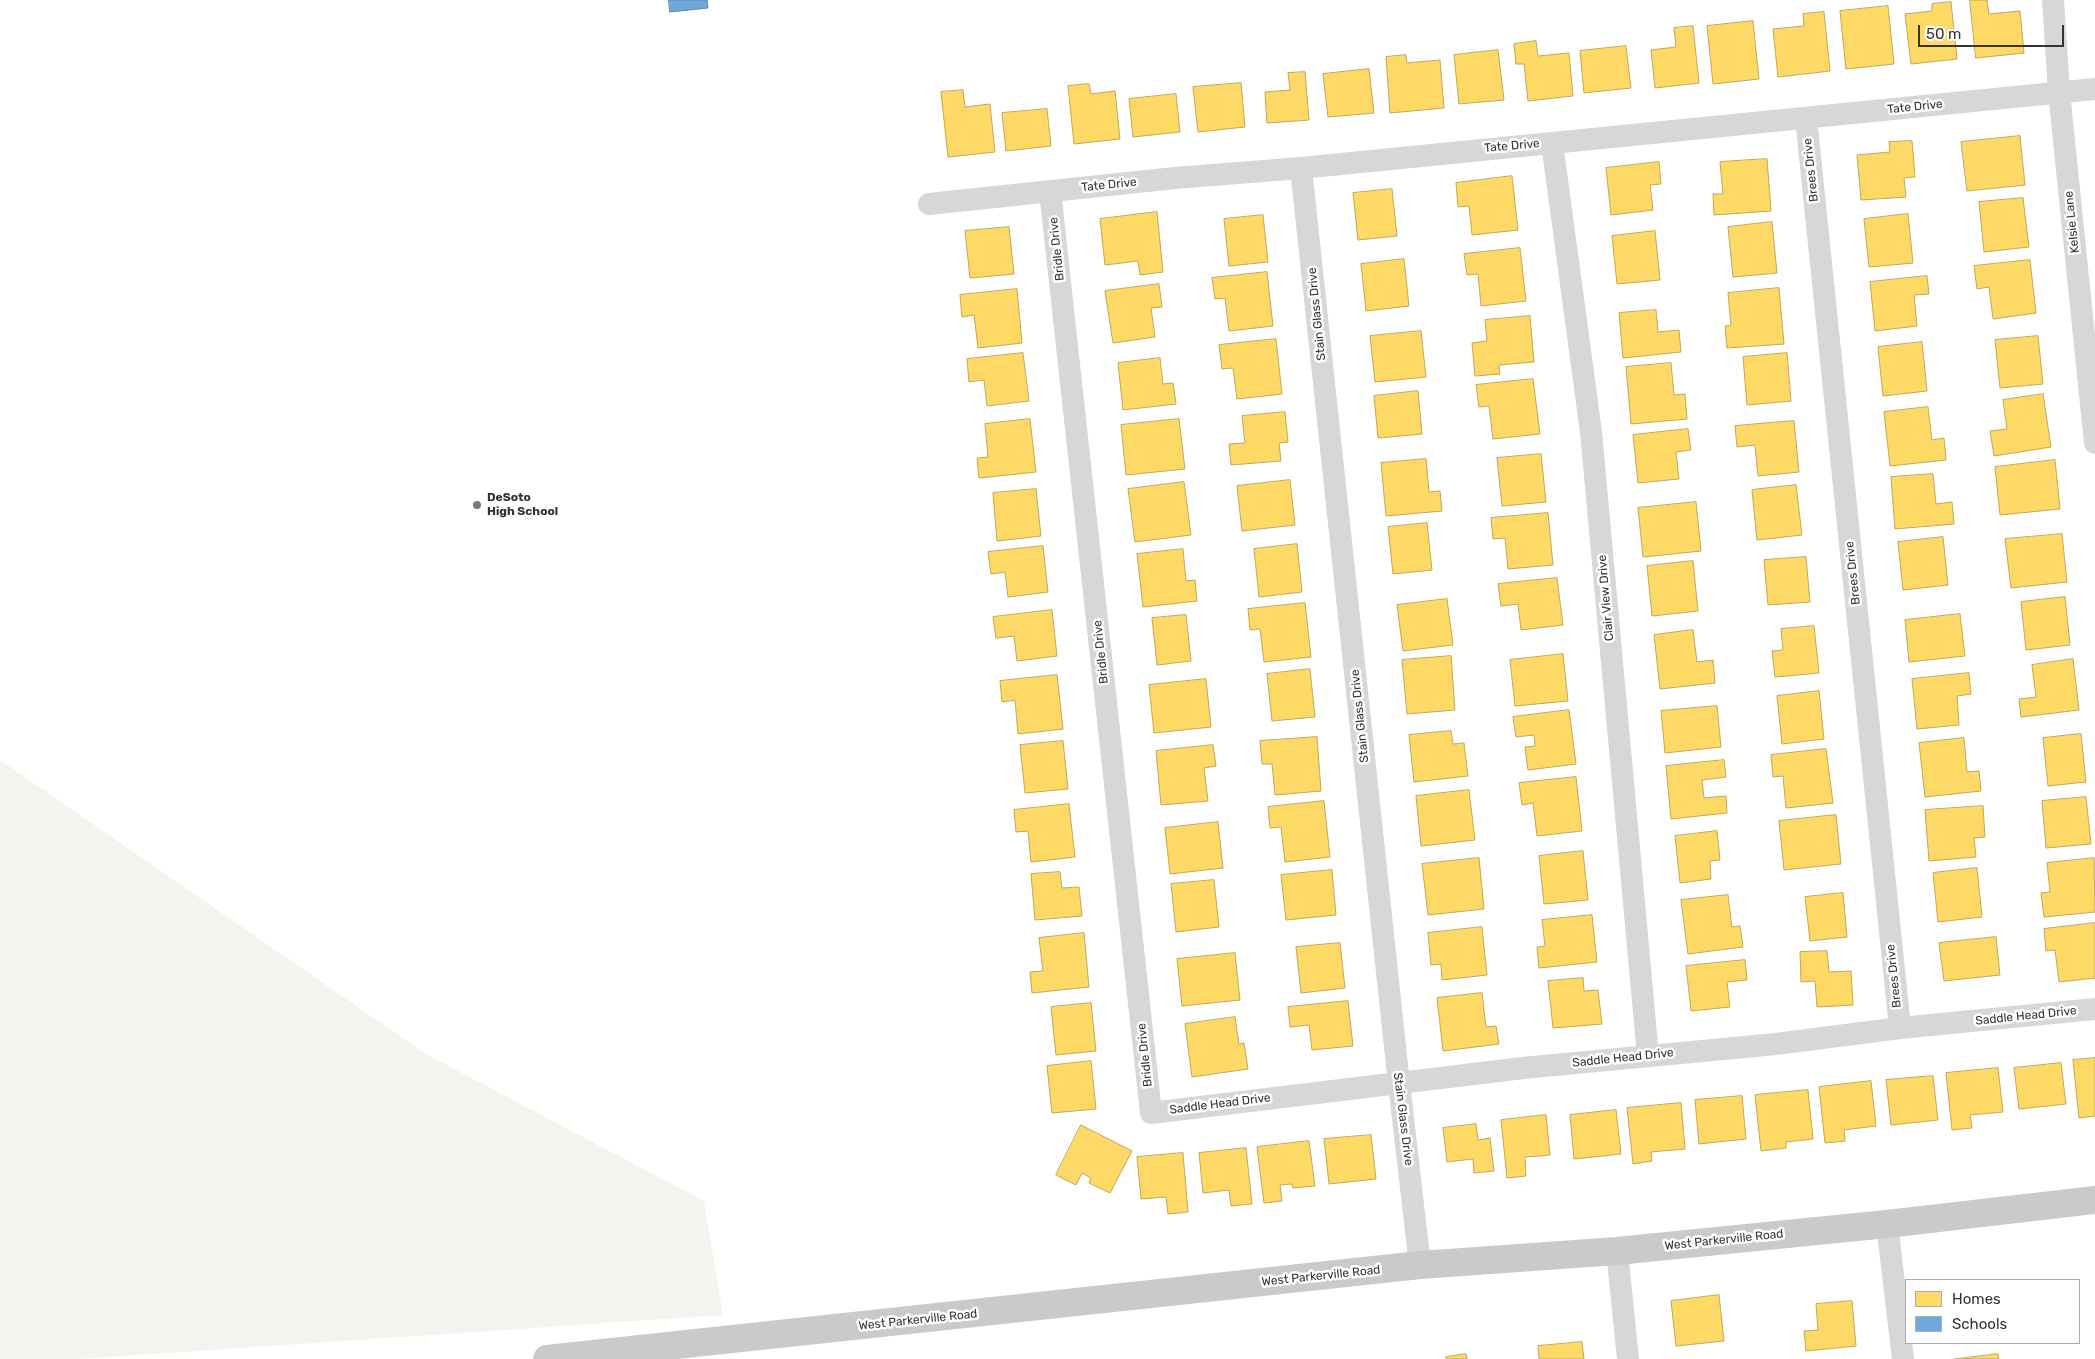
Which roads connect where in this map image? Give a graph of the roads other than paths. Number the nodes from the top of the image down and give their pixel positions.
1 (2053, 0) edge
2 (2095, 89) edge
3 (2059, 92) junction
4 (1806, 118) junction
5 (1552, 142) junction
6 (1301, 168) junction
7 (1050, 191) junction
8 (929, 204) dead end
9 (2095, 443) edge
10 (2095, 1009) edge
11 (1900, 1028) junction
12 (1648, 1056) junction
13 (1399, 1084) junction
14 (1151, 1112) joint
15 (2095, 1200) edge
16 (1887, 1224) junction
17 (1617, 1251) junction
18 (1420, 1265) junction
19 (547, 1359) edge
20 (1628, 1359) edge
21 (1903, 1359) edge

1 - 3 street, Kelsie Lane
2 - 3 street, Tate Drive
3 - 4 street, Tate Drive
3 - 9 street, Kelsie Lane
4 - 5 street, Tate Drive
4 - 11 street, Brees Drive
5 - 6 street, Tate Drive
5 - 12 street, Clair View Drive
6 - 7 street, Tate Drive
6 - 13 street, Stain Glass Drive
7 - 8 street, Tate Drive
7 - 14 street, Bridle Drive
10 - 11 street, Saddle Head Drive
11 - 12 street, Saddle Head Drive
12 - 13 street, Saddle Head Drive
13 - 14 street, Saddle Head Drive
13 - 18 street, Stain Glass Drive
15 - 16 main road, West Parkerville Road
16 - 17 main road, West Parkerville Road
16 - 21 street
17 - 18 main road, West Parkerville Road
17 - 20 street
18 - 19 main road, West Parkerville Road

